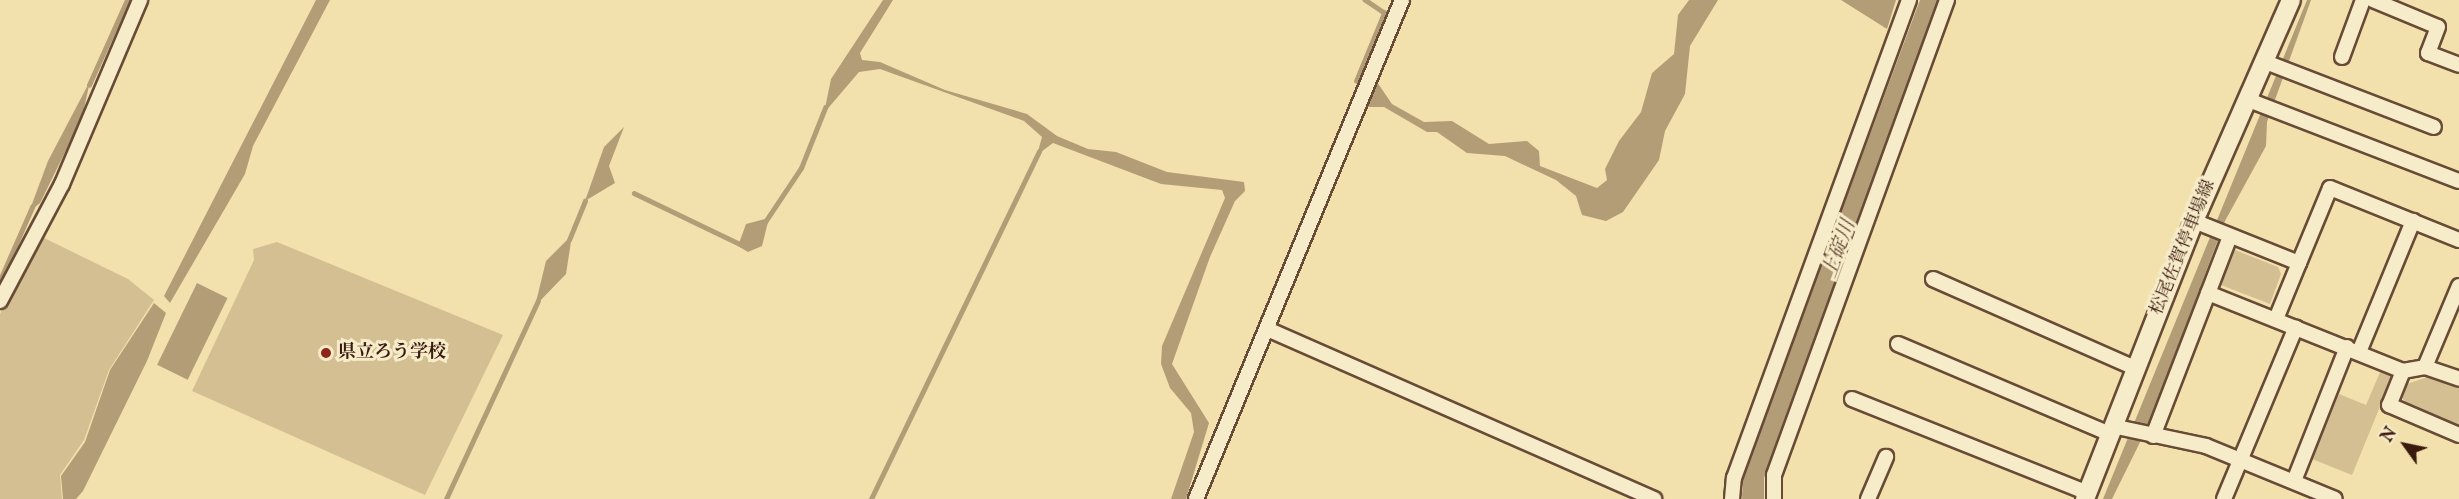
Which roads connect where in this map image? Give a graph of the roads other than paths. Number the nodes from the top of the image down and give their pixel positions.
1 (140, 0) edge
2 (1402, 0) edge
3 (1909, 0) edge
4 (1947, 0) edge
5 (2291, 0) edge
6 (2362, 0) edge
7 (2373, 0) edge
8 (2342, 57) dead end
9 (2459, 65) edge
10 (2275, 66) junction
11 (2254, 102) junction
12 (2434, 127) dead end
13 (2459, 181) edge
14 (2413, 221) junction
15 (2201, 224) junction
16 (2227, 235) junction
17 (2459, 240) edge
18 (2299, 262) junction
19 (1933, 279) dead end
20 (2459, 286) edge
21 (2208, 292) junction
22 (0, 301) edge
23 (2276, 319) junction
24 (2296, 327) junction
25 (1267, 329) junction
26 (1898, 344) dead end
27 (2353, 350) junction
28 (2425, 367) junction
29 (2135, 368) junction
30 (2403, 371) junction
31 (2459, 380) edge
32 (1852, 399) dead end
33 (2116, 430) junction
34 (2150, 435) junction
35 (2459, 435) edge
36 (1886, 457) dead end
37 (2240, 462) junction
38 (2294, 481) junction
39 (2305, 493) edge
40 (2086, 496) edge
41 (1196, 499) edge
42 (1654, 499) edge
43 (1732, 499) edge
44 (1774, 499) edge
45 (1868, 499) edge
46 (2224, 499) edge
47 (2335, 499) edge

1 - 22 street
2 - 25 street
3 - 43 street
4 - 44 street
5 - 10 main road, 松尾佐賀停車場線
6 - 8 street
7 - 9 street
10 - 11 main road, 松尾佐賀停車場線
10 - 12 street
11 - 13 street
11 - 15 main road, 松尾佐賀停車場線
14 - 17 street
14 - 18 street
14 - 27 street
15 - 16 street
15 - 29 main road, 松尾佐賀停車場線
16 - 18 street
16 - 21 street
18 - 23 street
19 - 29 street
20 - 28 street
21 - 23 street
21 - 34 street
23 - 24 street
24 - 27 street
24 - 37 street
25 - 41 street
25 - 42 street
26 - 33 street
27 - 30 street
27 - 38 street
28 - 30 street
28 - 31 street
29 - 33 main road, 松尾佐賀停車場線
30 - 35 street
32 - 40 street
33 - 34 street
33 - 40 main road, 松尾佐賀停車場線
34 - 37 street
36 - 45 street
37 - 38 street
37 - 46 street
38 - 39 street
39 - 47 street

